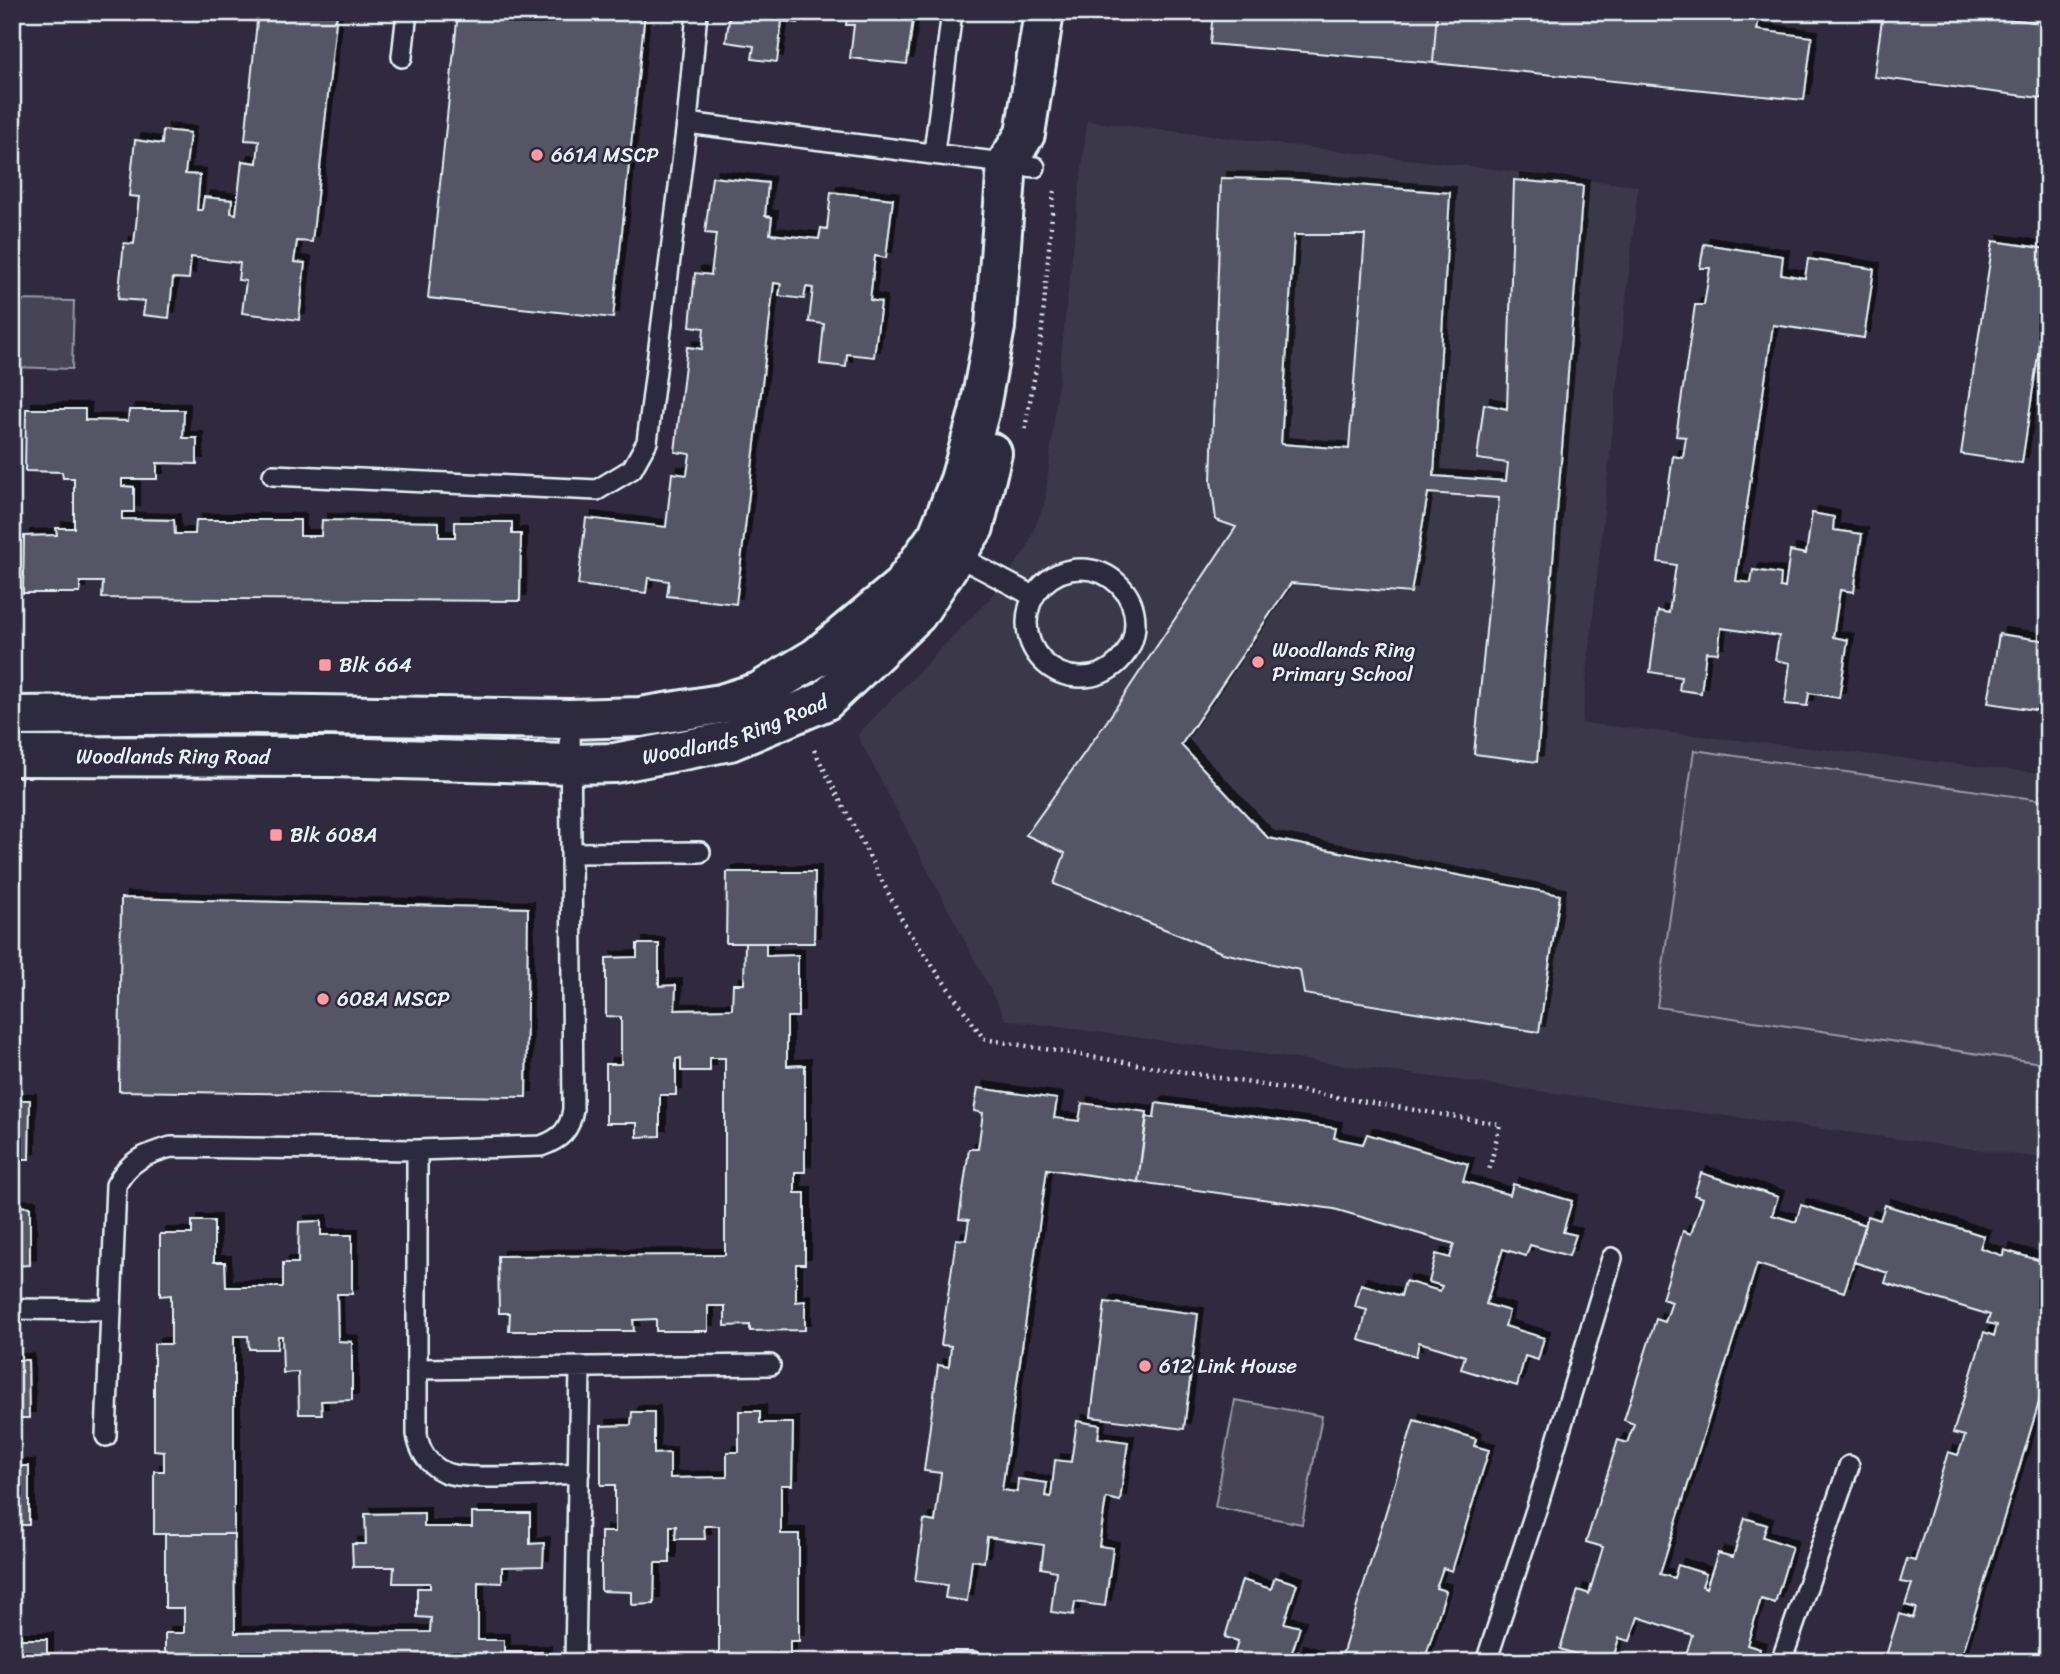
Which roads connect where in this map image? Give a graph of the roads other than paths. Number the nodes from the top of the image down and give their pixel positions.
1 (407, 12) edge
2 (698, 12) edge
3 (952, 12) edge
4 (1044, 12) edge
5 (402, 57) dead end
6 (687, 123) junction
7 (933, 152) junction
8 (1030, 163) junction
9 (273, 475) dead end
10 (956, 555) junction
11 (1033, 596) junction
12 (12, 716) edge
13 (570, 719) junction
14 (12, 756) edge
15 (571, 764) junction
16 (700, 852) dead end
17 (573, 853) junction
18 (418, 1150) junction
19 (1612, 1258) dead end
20 (12, 1309) edge
21 (109, 1310) junction
22 (770, 1365) dead end
23 (580, 1368) junction
24 (417, 1369) junction
25 (106, 1436) dead end
26 (1849, 1466) dead end
27 (579, 1473) junction
28 (575, 1662) edge
29 (944, 1662) edge
30 (973, 1662) edge
31 (1486, 1662) edge
32 (1781, 1662) edge

1 - 5 lane
2 - 6 lane
3 - 7 lane
4 - 8 street, Woodlands Ring Road
6 - 7 lane
6 - 9 lane
7 - 8 lane
8 - 10 street, Woodlands Ring Road
8 - 13 street, Woodlands Ring Road
10 - 11 lane
10 - 15 street, Woodlands Ring Road
11 - 11 lane
12 - 13 street, Woodlands Ring Road
13 - 15 lane
14 - 15 street, Woodlands Ring Road
15 - 17 lane
16 - 17 lane
17 - 18 lane
18 - 21 lane
18 - 24 lane
19 - 31 lane
20 - 21 lane
21 - 25 lane
22 - 23 lane
23 - 24 lane
23 - 27 lane
24 - 27 lane
26 - 32 lane
27 - 28 lane
29 - 30 lane

